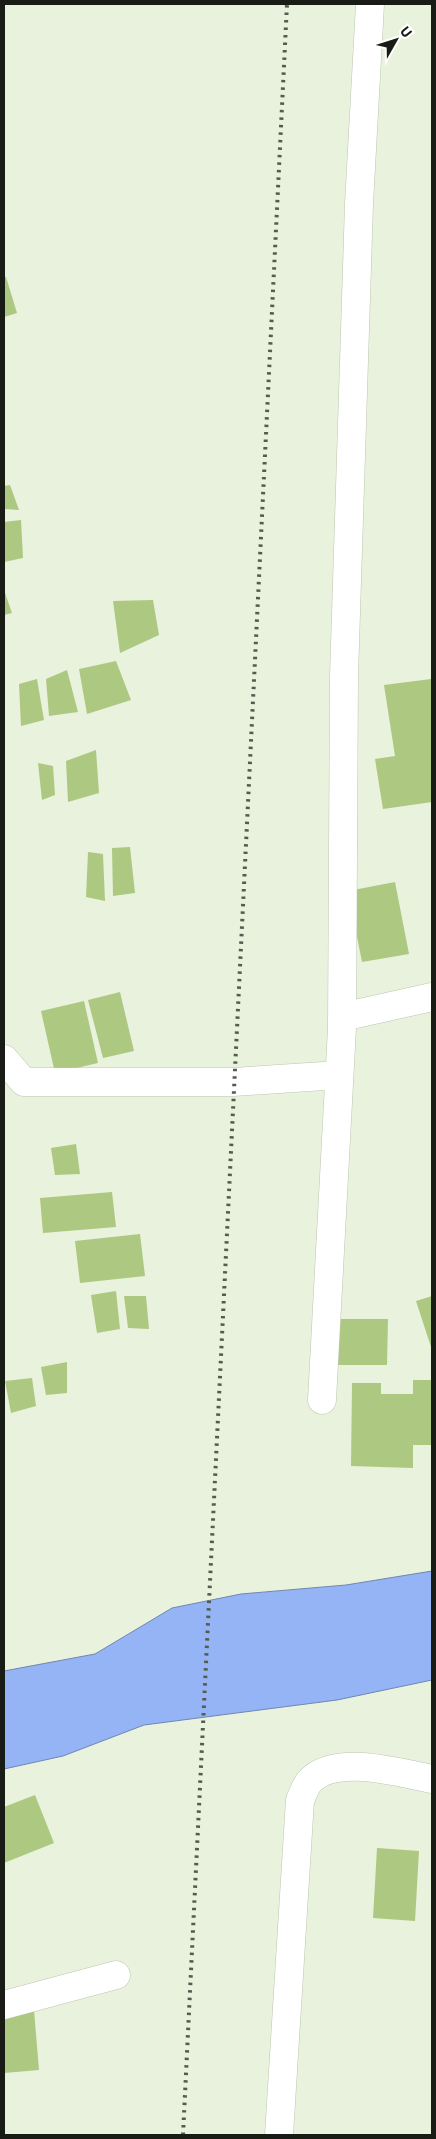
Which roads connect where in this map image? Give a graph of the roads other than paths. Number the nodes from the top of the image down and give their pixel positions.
1 (370, 4) edge
2 (432, 996) edge
3 (342, 1017) junction
4 (4, 1059) edge
5 (339, 1075) junction
6 (322, 1400) dead end
7 (432, 1779) edge
8 (116, 1975) dead end
9 (4, 2005) edge
10 (279, 2135) edge

1 - 3 street
2 - 3 street
3 - 5 street
4 - 5 street
5 - 6 street
7 - 10 street
8 - 9 street

